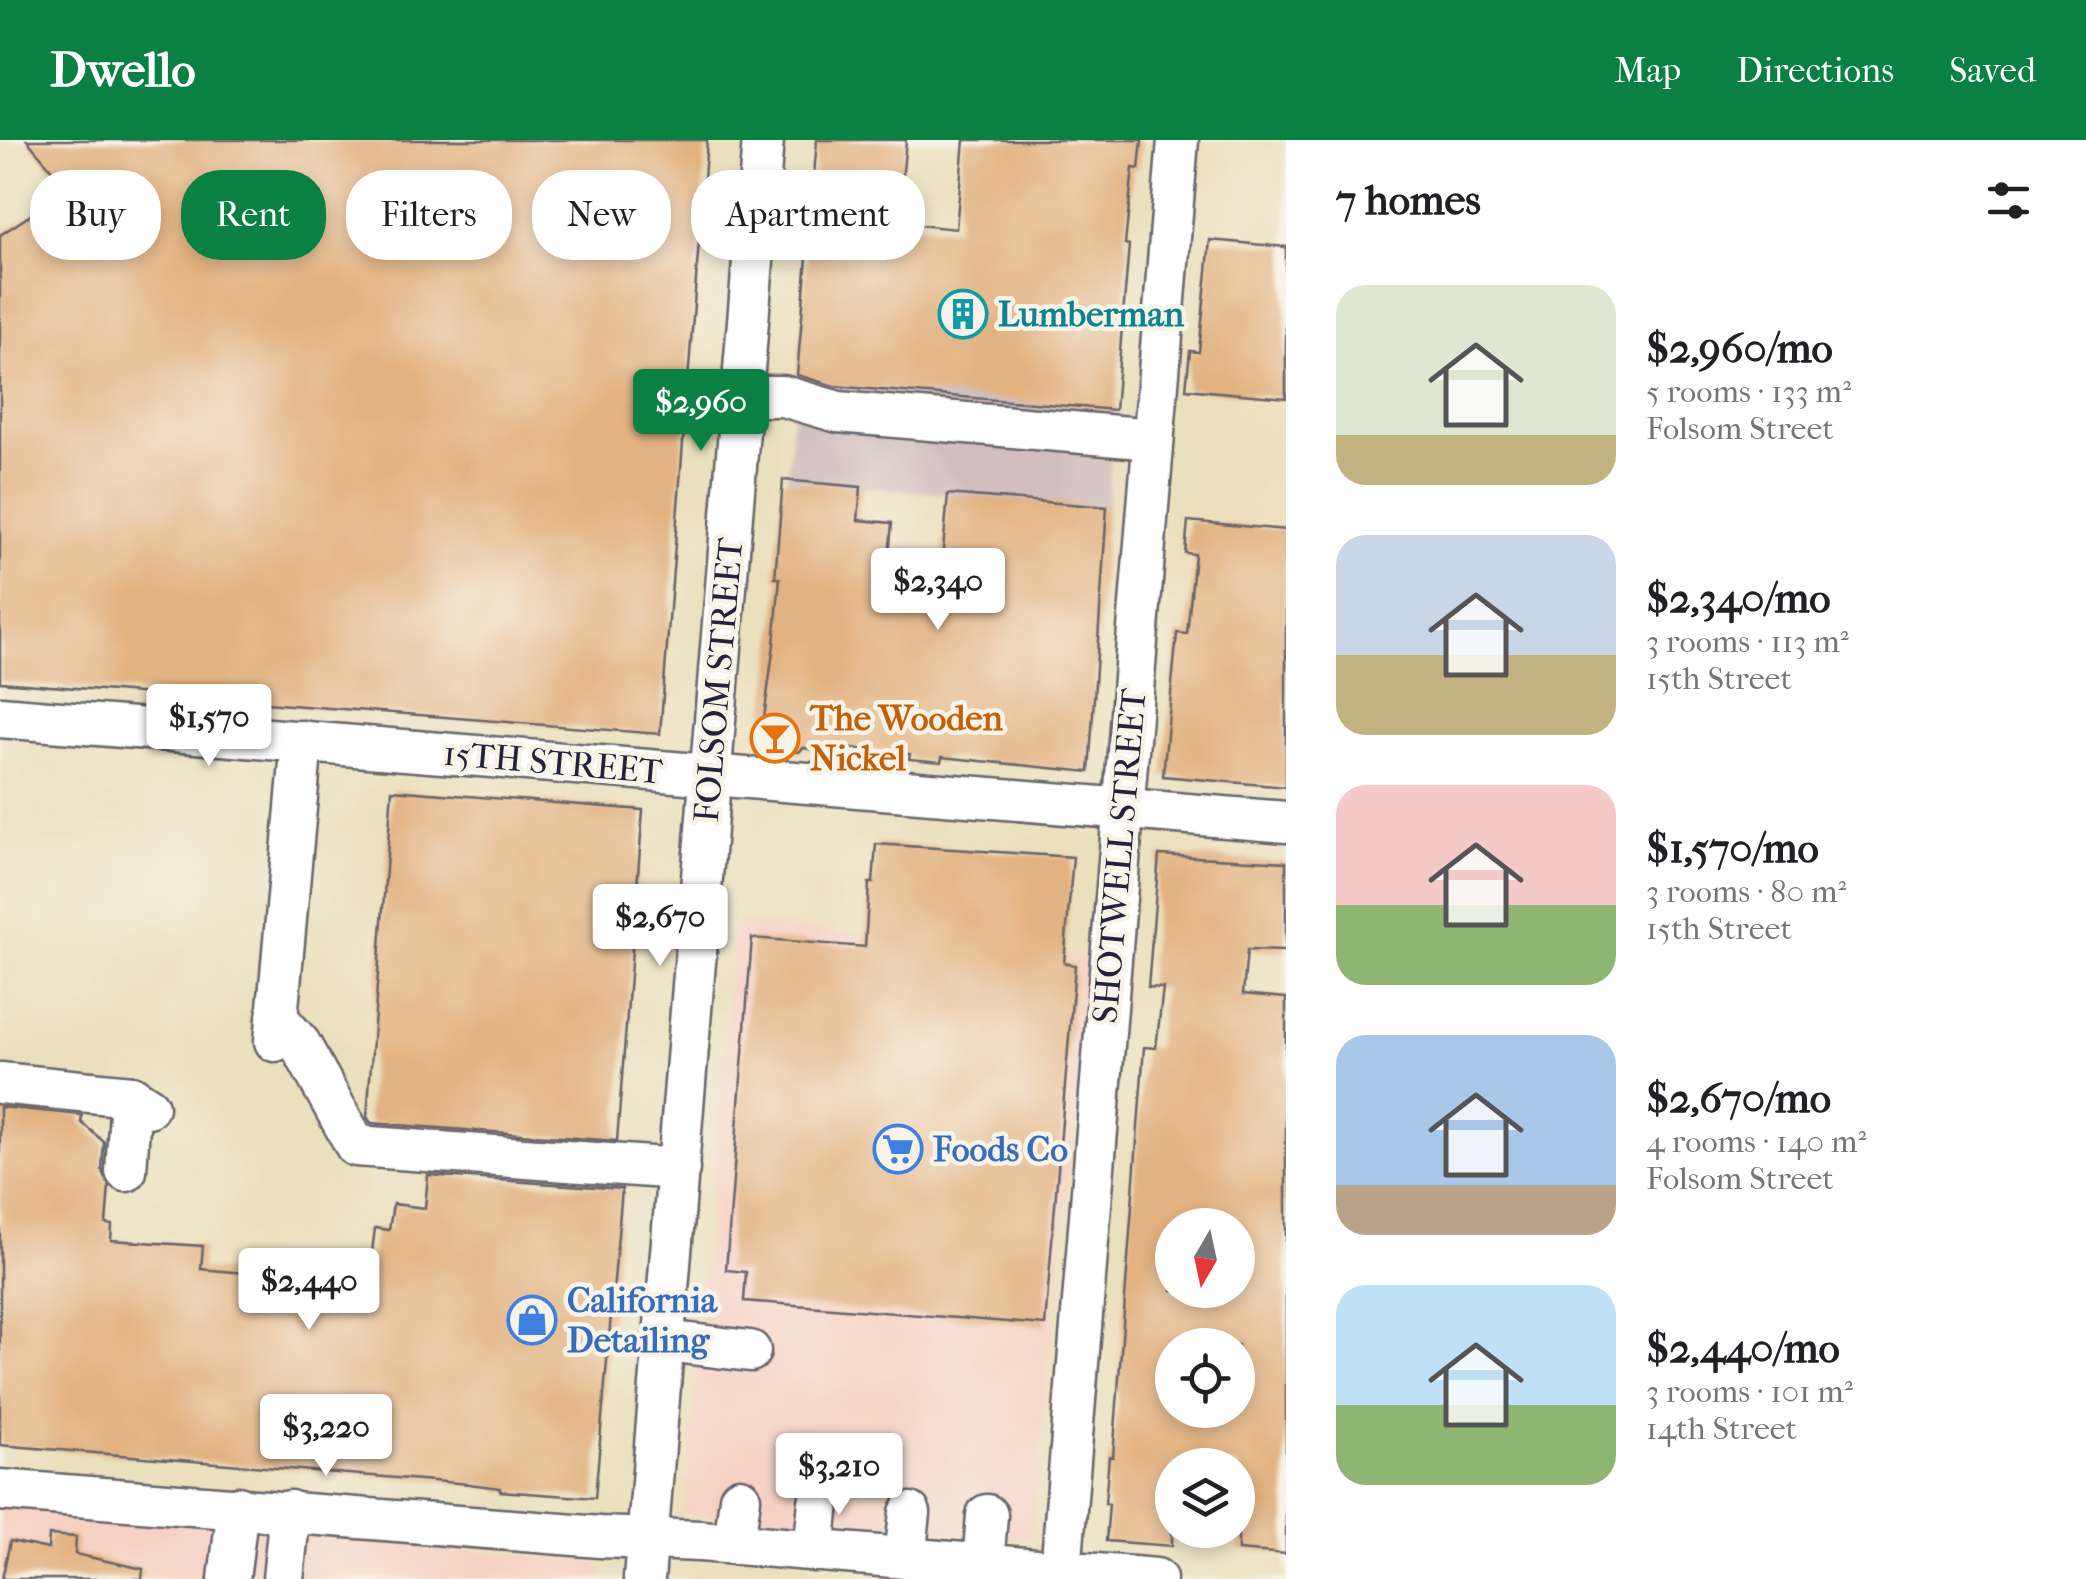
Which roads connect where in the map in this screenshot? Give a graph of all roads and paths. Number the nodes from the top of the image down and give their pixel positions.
1 (763, 140) edge
2 (1178, 140) edge
3 (741, 396) junction
4 (1153, 440) junction
5 (0, 717) edge
6 (302, 742) junction
7 (711, 775) junction
8 (1123, 808) junction
9 (1286, 822) edge
10 (0, 1083) edge
11 (678, 1169) junction
12 (126, 1171) dead end
13 (665, 1341) junction
14 (750, 1351) dead end
15 (0, 1490) edge
16 (740, 1498) dead end
17 (819, 1502) dead end
18 (238, 1507) junction
19 (290, 1511) junction
20 (910, 1513) dead end
21 (987, 1515) dead end
22 (648, 1538) junction
23 (734, 1544) junction
24 (814, 1551) junction
25 (906, 1558) junction
26 (982, 1564) junction
27 (864, 1567) edge
28 (1061, 1571) junction
29 (229, 1579) edge
30 (283, 1579) edge
31 (644, 1579) edge
32 (1156, 1579) edge

1 - 3 street, FOLSOM STREET
2 - 4 street, SHOTWELL STREET
3 - 4 street
3 - 7 street, FOLSOM STREET
4 - 8 street, SHOTWELL STREET
5 - 6 street, 15TH STREET
6 - 7 street, 15TH STREET
6 - 11 street
7 - 8 street, 15TH STREET
7 - 11 street, FOLSOM STREET
8 - 9 street, 15TH STREET
8 - 28 street, SHOTWELL STREET
10 - 12 street
11 - 13 street, FOLSOM STREET
13 - 14 street
13 - 22 street, FOLSOM STREET
15 - 18 street
16 - 23 street
17 - 24 street
18 - 19 street
18 - 29 street
19 - 22 street
19 - 30 street
20 - 25 street
21 - 26 street
22 - 23 street
22 - 31 street, FOLSOM STREET
23 - 24 street
24 - 27 street
25 - 26 street
25 - 27 street
26 - 28 street
28 - 32 street

